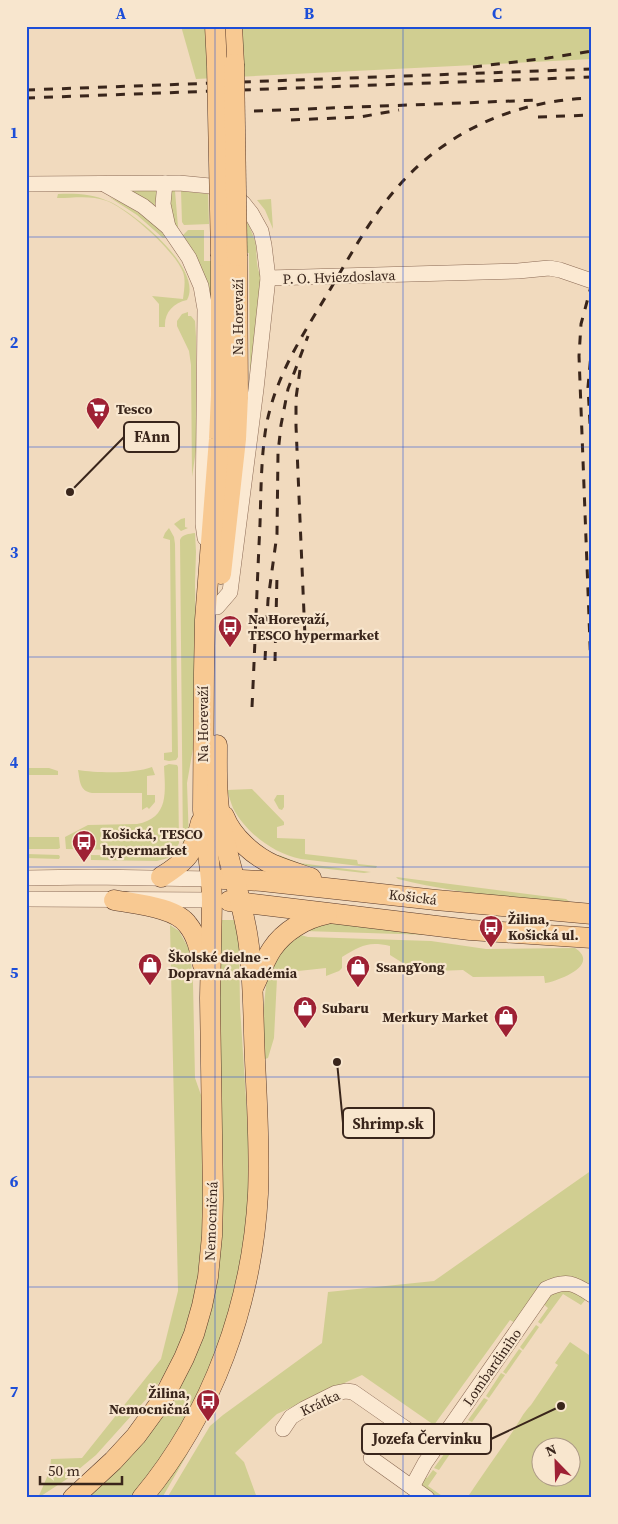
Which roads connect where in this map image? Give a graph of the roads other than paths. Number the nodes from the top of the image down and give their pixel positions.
1 (215, 26) edge
2 (232, 26) edge
3 (165, 183) junction
4 (26, 184) edge
5 (103, 184) junction
6 (168, 228) junction
7 (229, 256) junction
8 (268, 278) junction
9 (592, 281) edge
10 (208, 568) junction
11 (217, 606) junction
12 (210, 804) junction
13 (26, 878) edge
14 (161, 878) junction
15 (211, 878) junction
16 (234, 880) junction
17 (343, 889) junction
18 (26, 899) edge
19 (114, 900) junction
20 (212, 900) junction
21 (240, 902) junction
22 (335, 913) junction
23 (592, 914) edge
24 (592, 938) edge
25 (252, 990) junction
26 (210, 998) junction
27 (592, 1295) edge
28 (283, 1428) dead end
29 (435, 1449) junction
30 (370, 1458) dead end
31 (412, 1487) junction
32 (73, 1498) edge
33 (142, 1498) edge
34 (427, 1498) edge

1 - 7 main road, Na Horevaží, bridge
2 - 7 main road, Na Horevaží, bridge
3 - 5 street, P. O. Hviezdoslava
3 - 6 street
3 - 8 street, P. O. Hviezdoslava
4 - 5 street, P. O. Hviezdoslava
5 - 6 street, Na Horevaží
6 - 10 street, Na Horevaží
7 - 10 main road, Na Horevaží
7 - 11 main road, Na Horevaží
8 - 9 street, P. O. Hviezdoslava
8 - 11 street, Na Horevaží
10 - 12 main road, Na Horevaží
11 - 12 main road, Na Horevaží
12 - 14 main road
12 - 15 main road, Na Horevaží
12 - 16 main road, Na Horevaží
12 - 17 main road, Na Horevaží
13 - 14 street
14 - 15 street
15 - 16 main road, Košická
15 - 20 main road, Na Horevaží
16 - 17 main road, Košická
16 - 21 main road, Na Horevaží
17 - 23 main road, Košická
18 - 19 street
19 - 20 street
19 - 26 main road
20 - 21 main road, Košická
20 - 26 main road, Nemocničná
21 - 22 main road, Košická
21 - 25 main road
22 - 24 main road, Košická
22 - 25 main road
25 - 33 main road
26 - 32 main road, Nemocničná
27 - 29 street, Lombardiniho
28 - 29 street, Krátka
29 - 31 street, Lombardiniho
30 - 31 street
31 - 34 street

